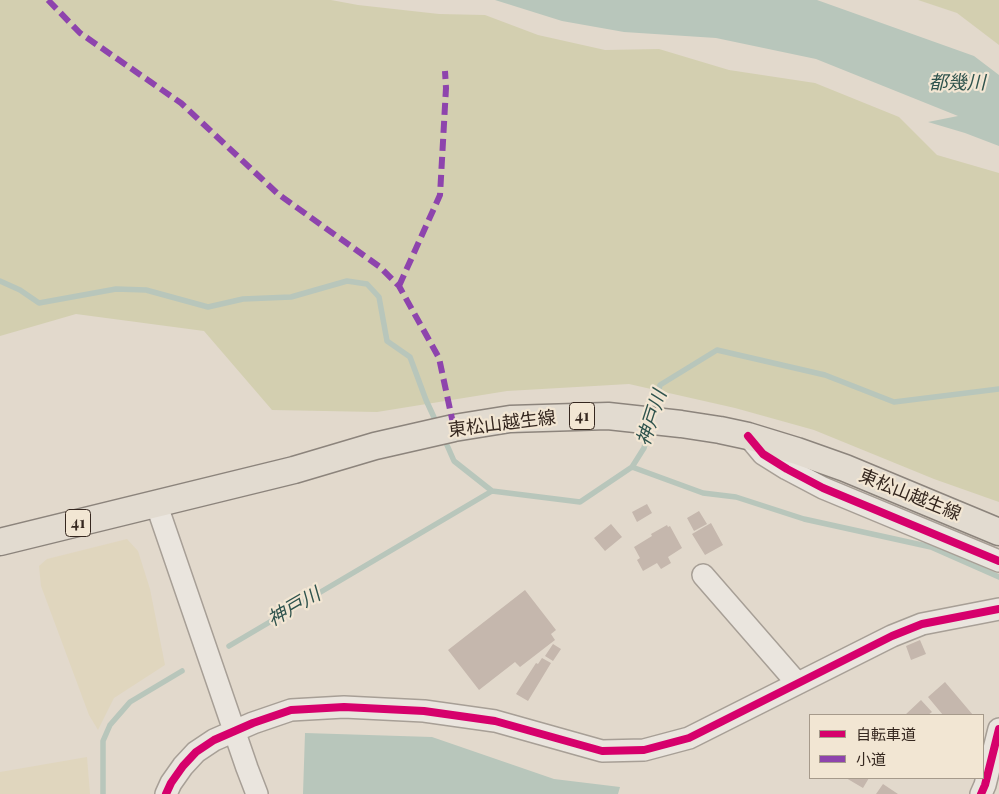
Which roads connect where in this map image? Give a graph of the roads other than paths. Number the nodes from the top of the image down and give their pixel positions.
1 (748, 436) junction
2 (156, 504) junction
3 (999, 532) edge
4 (0, 542) edge
5 (999, 561) edge
6 (703, 575) dead end
7 (999, 609) edge
8 (797, 683) junction
9 (999, 729) edge
10 (234, 730) junction
11 (166, 794) edge
12 (257, 794) edge
13 (981, 794) edge

1 - 2 main road, 東松山越生線 / 41
1 - 3 main road, 東松山越生線 / 41
1 - 5 street
2 - 4 main road, 東松山越生線 / 41
2 - 10 street
6 - 8 street
7 - 8 street
8 - 10 street
9 - 13 street
10 - 11 street
10 - 12 street

